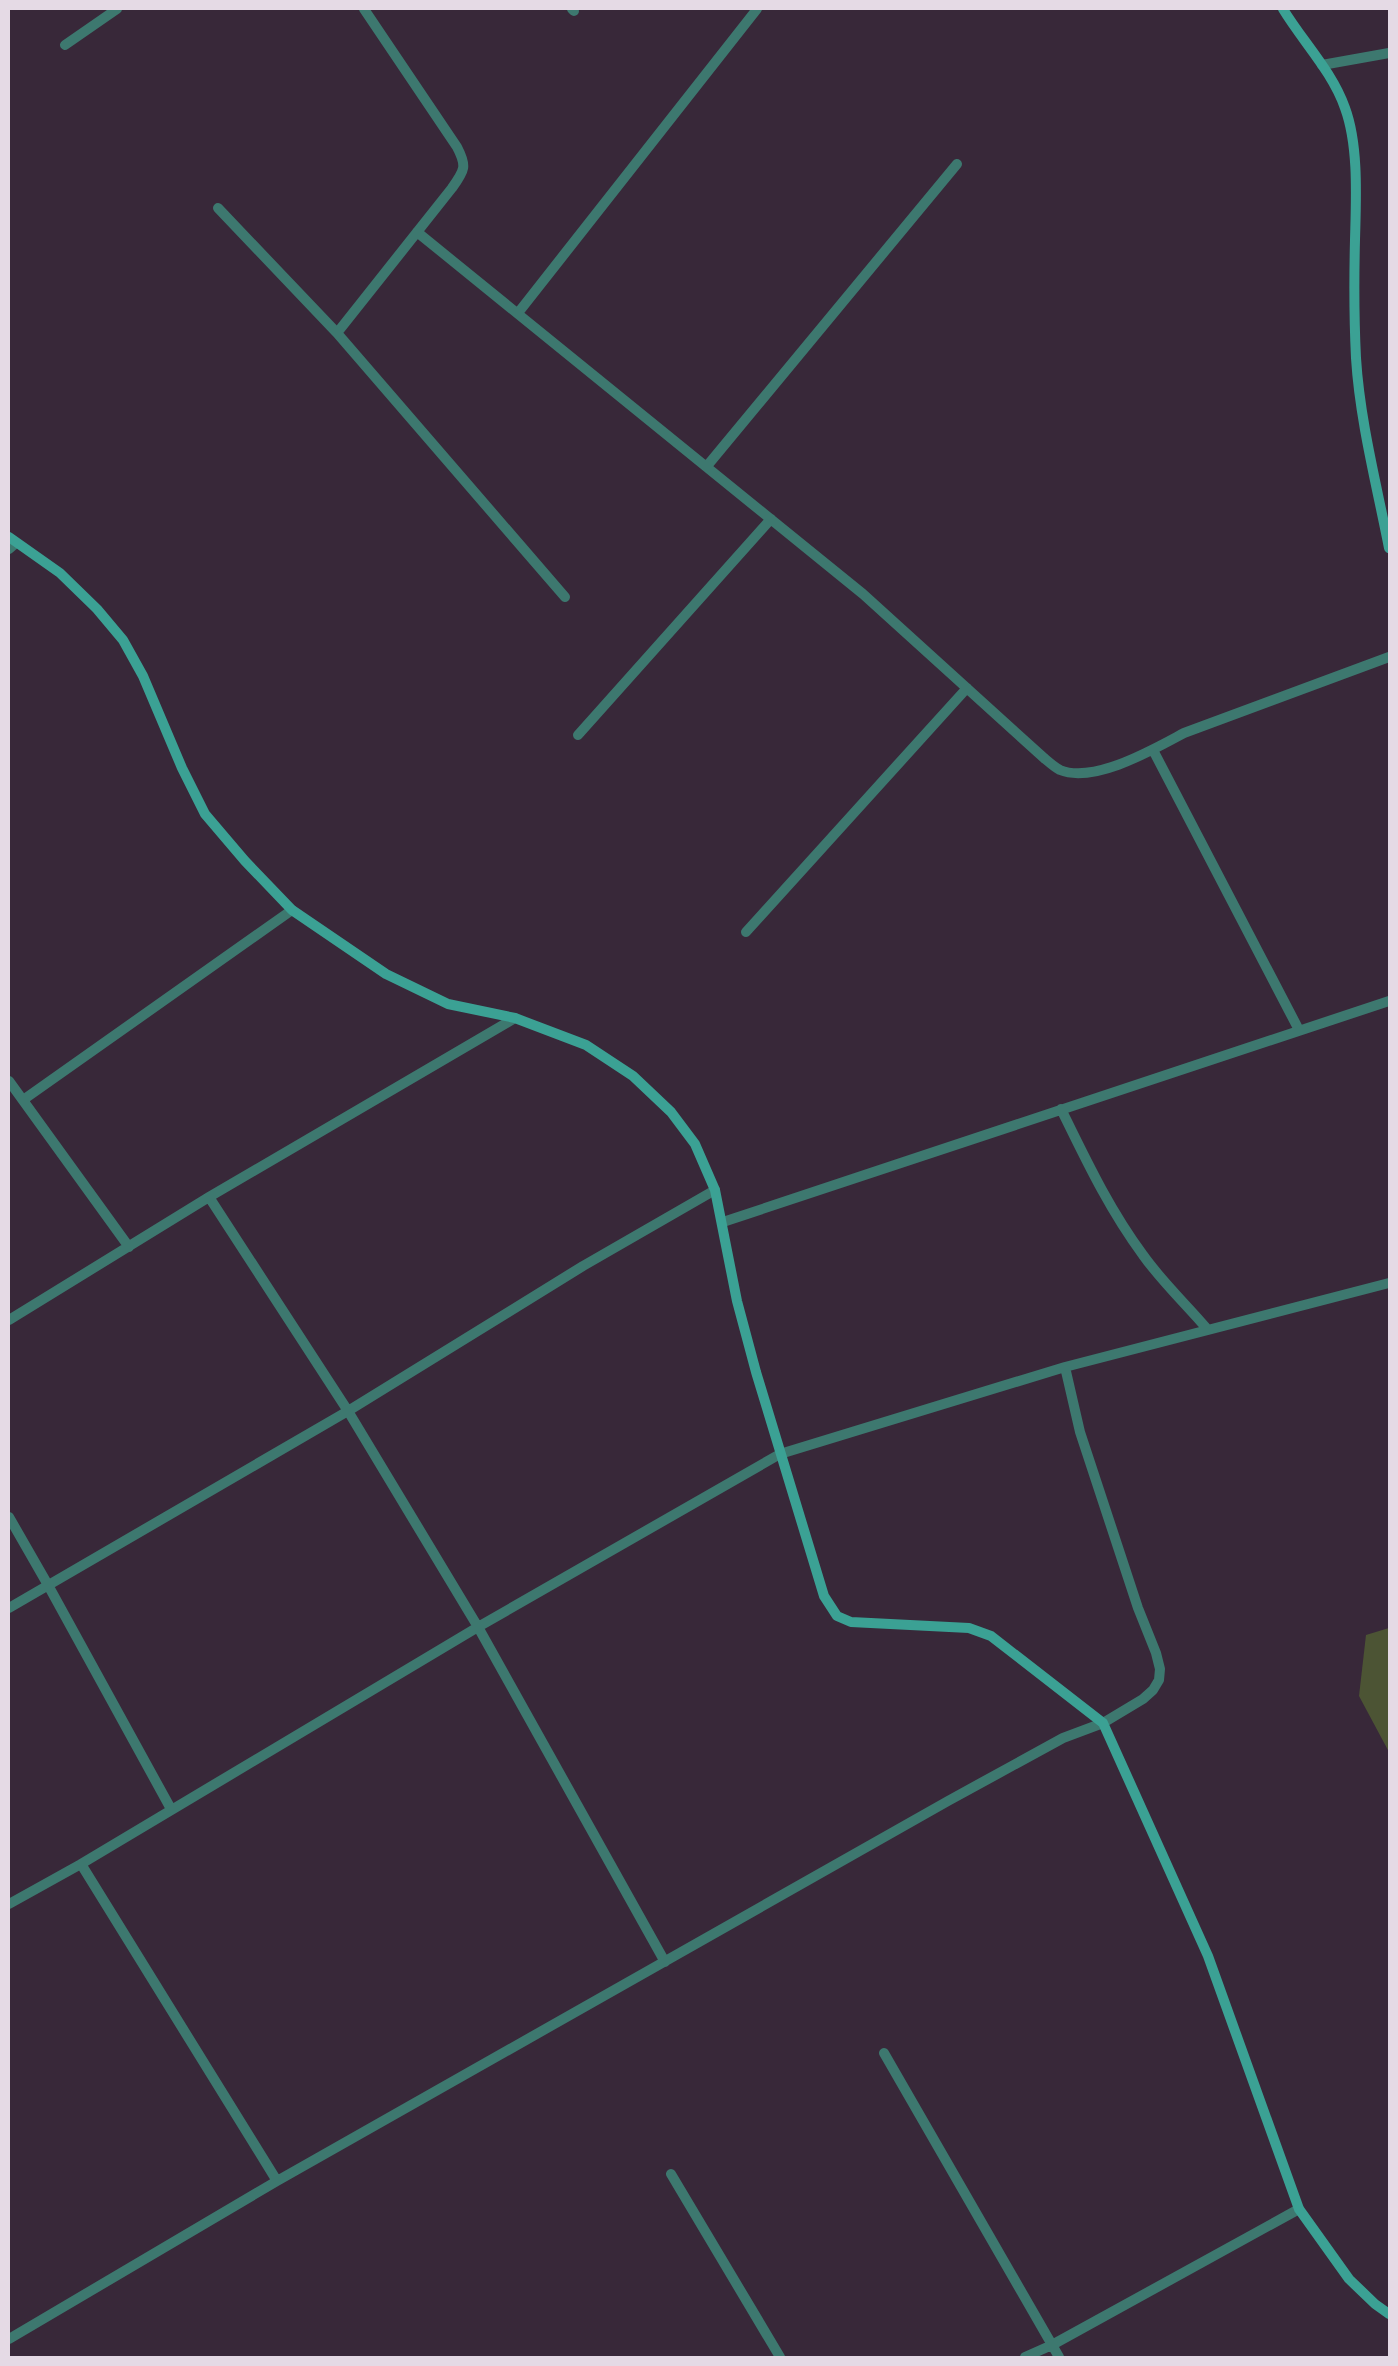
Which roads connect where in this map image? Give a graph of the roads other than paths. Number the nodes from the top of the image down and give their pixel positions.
1 (117, 9) edge
2 (364, 9) edge
3 (757, 9) edge
4 (1283, 9) edge
5 (65, 45) dead end
6 (1389, 53) edge
7 (1322, 65) junction
8 (956, 164) dead end
9 (218, 208) dead end
10 (417, 232) junction
11 (518, 314) junction
12 (337, 333) junction
13 (707, 466) junction
14 (771, 519) junction
15 (11, 543) edge
16 (1389, 548) edge
17 (565, 597) dead end
18 (1389, 657) edge
19 (967, 688) junction
20 (578, 735) dead end
21 (1153, 750) junction
22 (292, 910) junction
23 (746, 932) dead end
24 (1389, 1001) edge
25 (515, 1018) junction
26 (1298, 1030) junction
27 (9, 1081) edge
28 (23, 1100) junction
29 (1062, 1109) junction
30 (715, 1190) junction
31 (209, 1197) junction
32 (723, 1222) junction
33 (129, 1247) junction
34 (1389, 1283) edge
35 (9, 1320) edge
36 (1208, 1330) junction
37 (1065, 1367) junction
38 (348, 1411) junction
39 (780, 1454) junction
40 (9, 1517) edge
41 (48, 1585) junction
42 (9, 1608) edge
43 (478, 1628) junction
44 (1103, 1724) junction
45 (171, 1809) junction
46 (81, 1864) junction
47 (9, 1904) edge
48 (665, 1962) junction
49 (884, 2053) dead end
50 (671, 2174) dead end
51 (277, 2181) junction
52 (1300, 2209) junction
53 (1389, 2314) edge
54 (9, 2339) edge
55 (1052, 2345) junction
56 (780, 2357) edge
57 (1025, 2357) edge
58 (1059, 2357) edge

1 - 5 street
2 - 10 street
3 - 11 street
4 - 7 street
6 - 7 street
7 - 16 street
8 - 13 street
9 - 12 street
10 - 11 street
10 - 12 street
11 - 13 street
12 - 17 street
13 - 14 street
14 - 19 street
14 - 20 street
15 - 22 street
18 - 21 street
19 - 21 street
19 - 23 street
21 - 26 street
22 - 25 street
22 - 28 street
24 - 26 street
25 - 30 street
25 - 31 street
26 - 29 street
27 - 28 street
28 - 33 street
29 - 32 street
29 - 36 street
30 - 32 street
30 - 38 street
31 - 33 street
31 - 38 street
32 - 39 street
33 - 35 street
34 - 36 street
36 - 37 street
37 - 39 street
37 - 44 street
38 - 41 street
38 - 43 street
39 - 43 street
39 - 44 street
40 - 41 street
41 - 42 street
41 - 45 street
43 - 45 street
43 - 48 street
44 - 48 street
44 - 52 street
45 - 46 street
46 - 47 street
46 - 51 street
48 - 51 street
49 - 55 street
50 - 56 street
51 - 54 street
52 - 53 street
52 - 55 street
55 - 57 street
55 - 58 street

